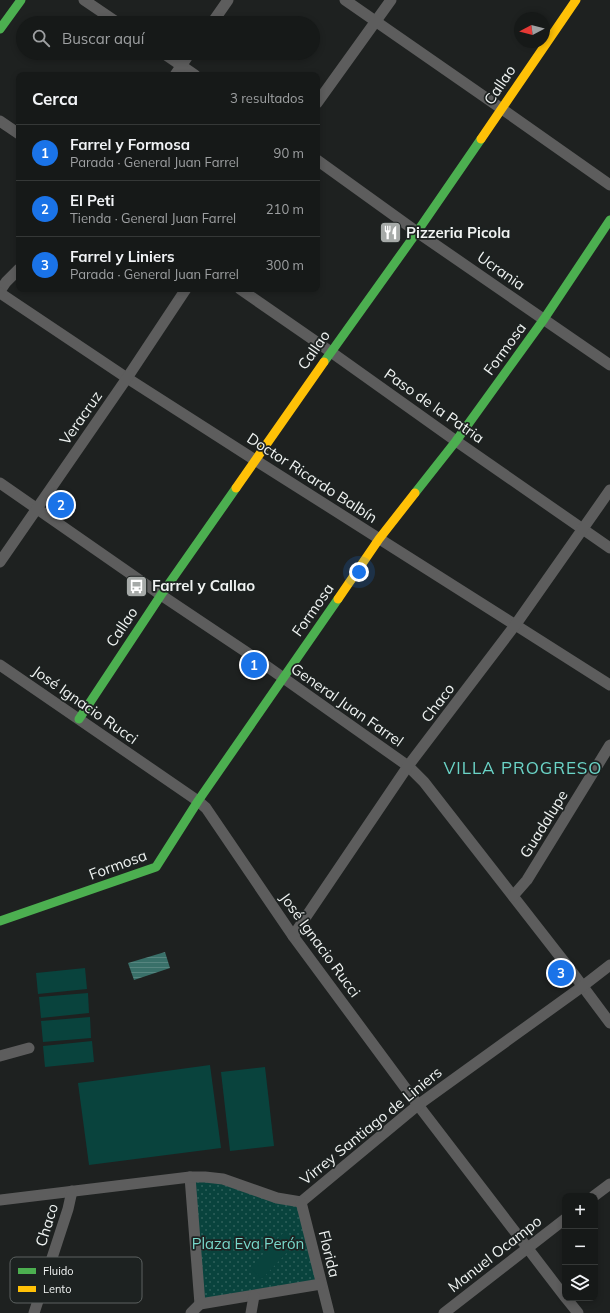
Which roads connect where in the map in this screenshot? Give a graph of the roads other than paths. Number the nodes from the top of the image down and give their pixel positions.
1 (21, 0) edge
2 (84, 0) edge
3 (228, 0) edge
4 (345, 0) edge
5 (391, 0) edge
6 (576, 0) edge
7 (108, 16) edge
8 (217, 16) edge
9 (376, 22) junction
10 (0, 29) edge
11 (174, 60) edge
12 (185, 60) edge
13 (181, 65) junction
14 (177, 72) edge
15 (191, 72) edge
16 (320, 99) edge
17 (502, 108) junction
18 (0, 121) edge
19 (16, 132) edge
20 (320, 162) edge
21 (610, 185) edge
22 (610, 220) edge
23 (417, 232) junction
24 (16, 272) edge
25 (0, 292) edge
26 (184, 292) edge
27 (244, 292) edge
28 (544, 319) junction
29 (331, 352) junction
30 (610, 365) edge
31 (127, 378) junction
32 (456, 441) junction
33 (255, 460) junction
34 (0, 483) edge
35 (610, 490) edge
36 (37, 508) junction
37 (582, 529) junction
38 (379, 539) junction
39 (610, 548) edge
40 (0, 562) edge
41 (161, 595) junction
42 (516, 624) junction
43 (0, 665) edge
44 (282, 678) junction
45 (610, 685) edge
46 (79, 719) junction
47 (610, 745) edge
48 (408, 766) junction
49 (198, 801) junction
50 (513, 896) junction
51 (0, 921) edge
52 (293, 936) junction
53 (610, 965) edge
54 (582, 986) junction
55 (610, 1022) edge
56 (29, 1048) dead end
57 (0, 1056) edge
58 (418, 1105) junction
59 (190, 1177) junction
60 (610, 1184) edge
61 (72, 1191) junction
62 (598, 1193) edge
63 (0, 1200) edge
64 (301, 1202) junction
65 (562, 1221) edge
66 (527, 1249) junction
67 (52, 1257) edge
68 (321, 1284) junction
69 (562, 1293) edge
70 (254, 1296) junction
71 (568, 1301) edge
72 (37, 1303) edge
73 (200, 1304) junction
74 (34, 1313) edge
75 (191, 1313) edge
76 (251, 1313) edge
77 (329, 1313) edge
78 (444, 1313) edge
79 (578, 1313) edge

1 - 10 street
2 - 7 street
3 - 8 street
4 - 9 street
5 - 9 street
6 - 17 street, Callao
9 - 16 street
9 - 17 street
11 - 13 street
12 - 13 street
13 - 14 street
13 - 15 street
17 - 21 street
17 - 23 street, Callao
18 - 19 street
20 - 23 street, Ucrania
22 - 28 street, Formosa
23 - 28 street, Ucrania
23 - 29 street, Callao
24 - 25 street
25 - 31 street, Doctor Ricardo Balbín
26 - 31 street, Veracruz
27 - 29 street, Paso de la Patria
28 - 30 street, Ucrania
28 - 32 street, Formosa
29 - 32 street, Paso de la Patria
29 - 33 street, Callao
31 - 33 street, Doctor Ricardo Balbín
31 - 36 street, Veracruz
32 - 37 street, Paso de la Patria
32 - 38 street, Formosa
33 - 38 street, Doctor Ricardo Balbín
33 - 41 street, Callao
34 - 36 street, General Juan Farrel
35 - 37 street, Chaco
36 - 40 street, Veracruz
36 - 41 street, General Juan Farrel
37 - 39 street, Paso de la Patria
37 - 42 street, Chaco
38 - 42 street, Doctor Ricardo Balbín
38 - 44 street, Formosa
41 - 44 street, General Juan Farrel
41 - 46 street, Callao
42 - 45 street, Doctor Ricardo Balbín
42 - 48 street, Chaco
43 - 46 street, José Ignacio Rucci
44 - 48 street, General Juan Farrel
44 - 49 street, Formosa
46 - 49 street, José Ignacio Rucci
47 - 50 street, Guadalupe
48 - 50 street, General Juan Farrel
48 - 52 street, Chaco
49 - 51 street, Formosa
49 - 52 street, José Ignacio Rucci
50 - 54 street, General Juan Farrel
52 - 58 street, José Ignacio Rucci
53 - 54 street, Virrey Santiago de Liniers
54 - 55 street, General Juan Farrel
54 - 58 street, Virrey Santiago de Liniers
56 - 57 street
58 - 64 street, Virrey Santiago de Liniers
58 - 66 street, José Ignacio Rucci
59 - 61 street, Virrey Santiago de Liniers
59 - 64 street, Virrey Santiago de Liniers
59 - 73 street
60 - 62 street
61 - 63 street, Virrey Santiago de Liniers
61 - 67 street, Chaco
64 - 68 street, Florida
65 - 66 street, Manuel Ocampo
66 - 69 street, José Ignacio Rucci
66 - 78 street, Manuel Ocampo
68 - 70 street
68 - 77 street, Florida
70 - 73 street
70 - 76 street
71 - 79 street, José Ignacio Rucci
72 - 74 street, Chaco
73 - 75 street

